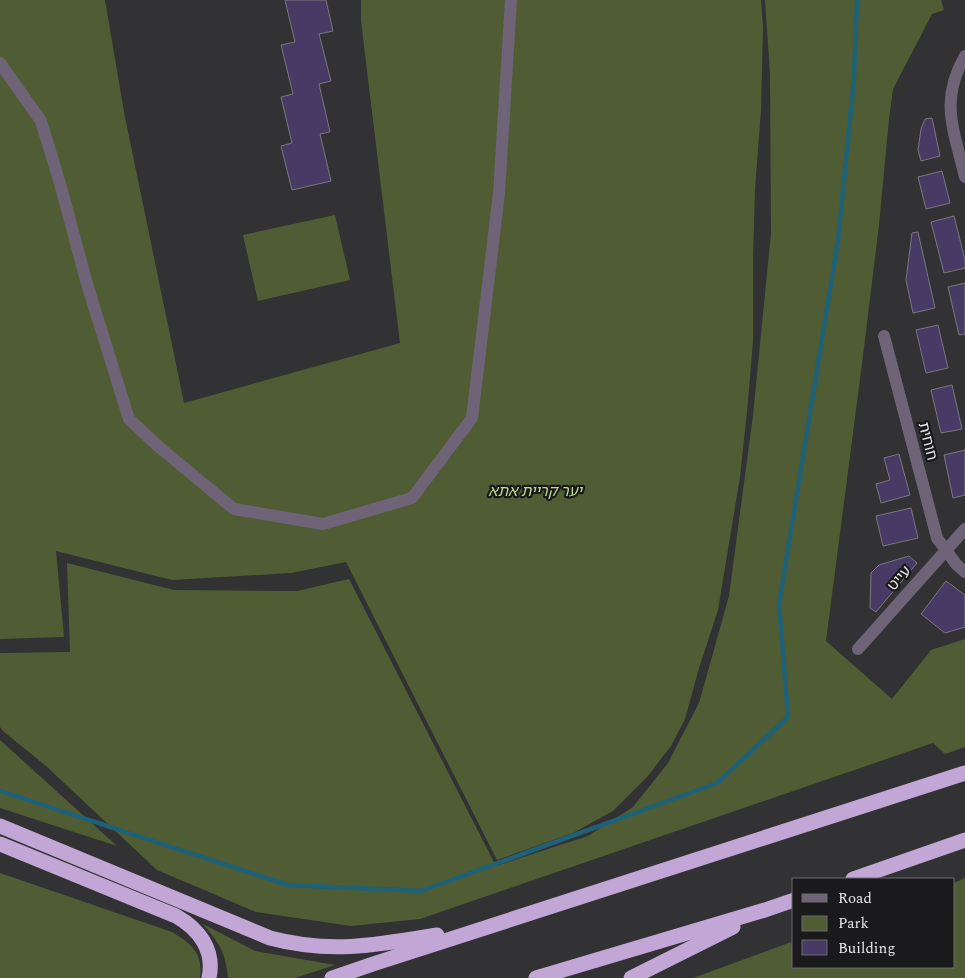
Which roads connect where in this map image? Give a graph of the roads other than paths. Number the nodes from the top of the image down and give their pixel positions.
1 (511, 0) edge
2 (965, 56) edge
3 (0, 63) edge
4 (965, 177) edge
5 (884, 336) dead end
6 (965, 529) edge
7 (946, 551) junction
8 (965, 572) edge
9 (858, 649) dead end
10 (965, 773) edge
11 (0, 826) edge
12 (965, 840) edge
13 (0, 844) edge
14 (0, 849) edge
15 (41, 860) junction
16 (856, 878) edge
17 (792, 901) edge
18 (765, 910) junction
19 (495, 924) junction
20 (209, 978) edge
21 (332, 978) edge
22 (536, 978) edge
23 (631, 978) edge

1 - 3 street
2 - 4 street
5 - 7 street, חוחית
6 - 7 street, עייט
7 - 8 street, חוחית
7 - 9 street, עייט
10 - 19 highway
11 - 19 highway
12 - 16 highway
13 - 15 highway
14 - 15 highway
15 - 20 highway
17 - 18 highway
18 - 22 highway
18 - 23 highway
19 - 21 highway

